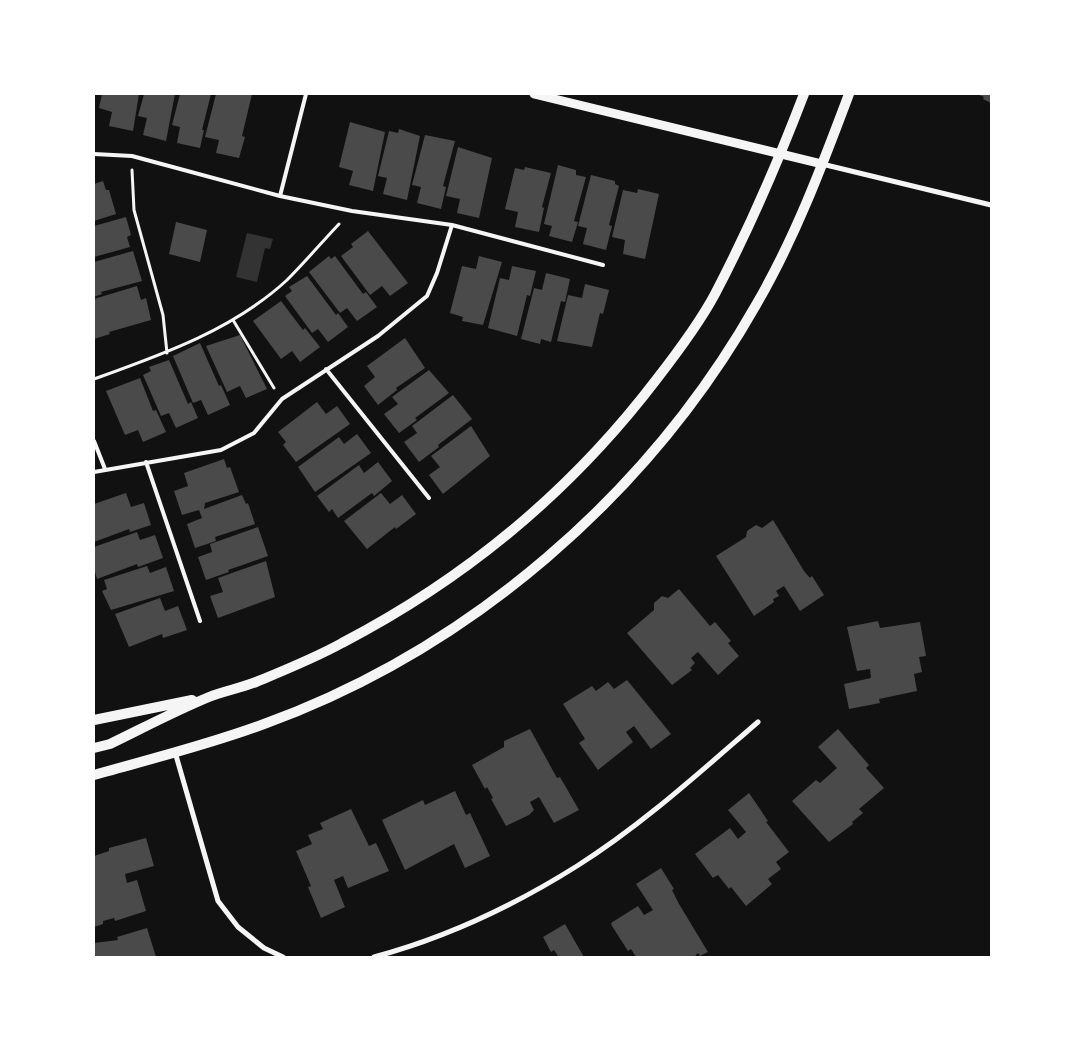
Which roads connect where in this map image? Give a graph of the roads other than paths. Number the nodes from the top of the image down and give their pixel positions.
1 (306, 94) edge
2 (534, 94) edge
3 (804, 94) edge
4 (849, 94) edge
5 (94, 154) edge
6 (781, 154) junction
7 (822, 164) junction
8 (280, 196) junction
9 (991, 205) edge
10 (452, 225) junction
11 (603, 266) dead end
12 (326, 369) junction
13 (94, 441) edge
14 (146, 462) junction
15 (105, 468) junction
16 (94, 472) edge
17 (429, 498) dead end
18 (200, 621) dead end
19 (210, 697) junction
20 (94, 720) edge
21 (758, 722) dead end
22 (94, 748) edge
23 (175, 752) junction
24 (94, 775) edge
25 (283, 957) edge
26 (374, 957) edge

1 - 8 lane
2 - 6 street
3 - 6 main road
4 - 7 main road
5 - 8 lane
6 - 7 street
6 - 19 main road
7 - 9 street
7 - 23 main road
8 - 10 lane
10 - 11 lane
10 - 12 lane
12 - 14 lane
12 - 17 lane
13 - 15 lane
14 - 15 lane
14 - 18 lane
15 - 16 lane
19 - 20 main road
19 - 22 main road
21 - 26 street
23 - 24 main road
23 - 25 street

